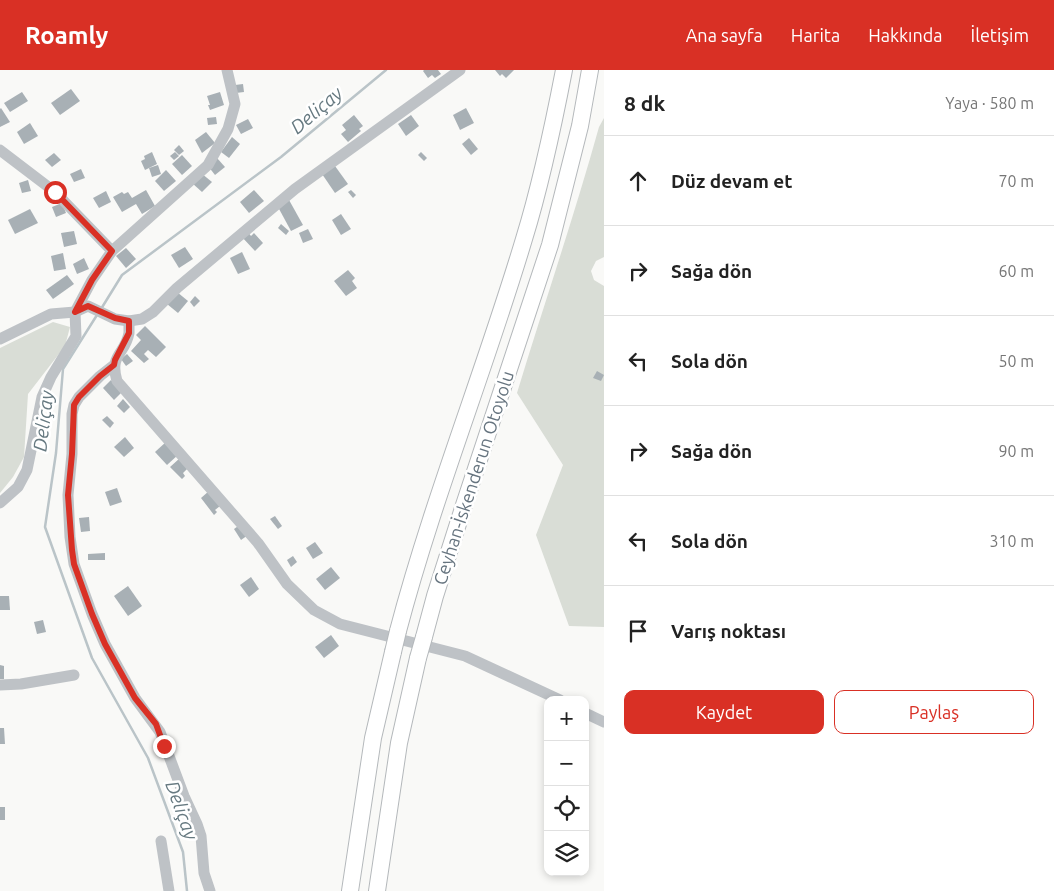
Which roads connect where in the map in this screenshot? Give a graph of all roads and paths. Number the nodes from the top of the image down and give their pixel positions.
1 (227, 70) edge
2 (460, 70) edge
3 (564, 70) edge
4 (590, 70) edge
5 (2, 154) edge
6 (112, 251) junction
7 (75, 312) junction
8 (129, 321) junction
9 (0, 339) edge
10 (114, 365) junction
11 (0, 503) edge
12 (74, 675) dead end
13 (0, 685) edge
14 (551, 696) edge
15 (589, 715) edge
16 (604, 722) edge
17 (161, 841) dead end
18 (169, 891) edge
19 (210, 891) edge
20 (350, 891) edge
21 (377, 891) edge

1 - 6 street
2 - 8 street
3 - 20 highway, Ceyhan-İskenderun Otoyolu, bridge
4 - 21 highway, Ceyhan-İskenderun Otoyolu, bridge
5 - 6 street
6 - 7 street
7 - 8 street
7 - 9 street
7 - 11 street
8 - 10 street
10 - 14 street
10 - 19 street
12 - 13 street
15 - 16 street
17 - 18 street

